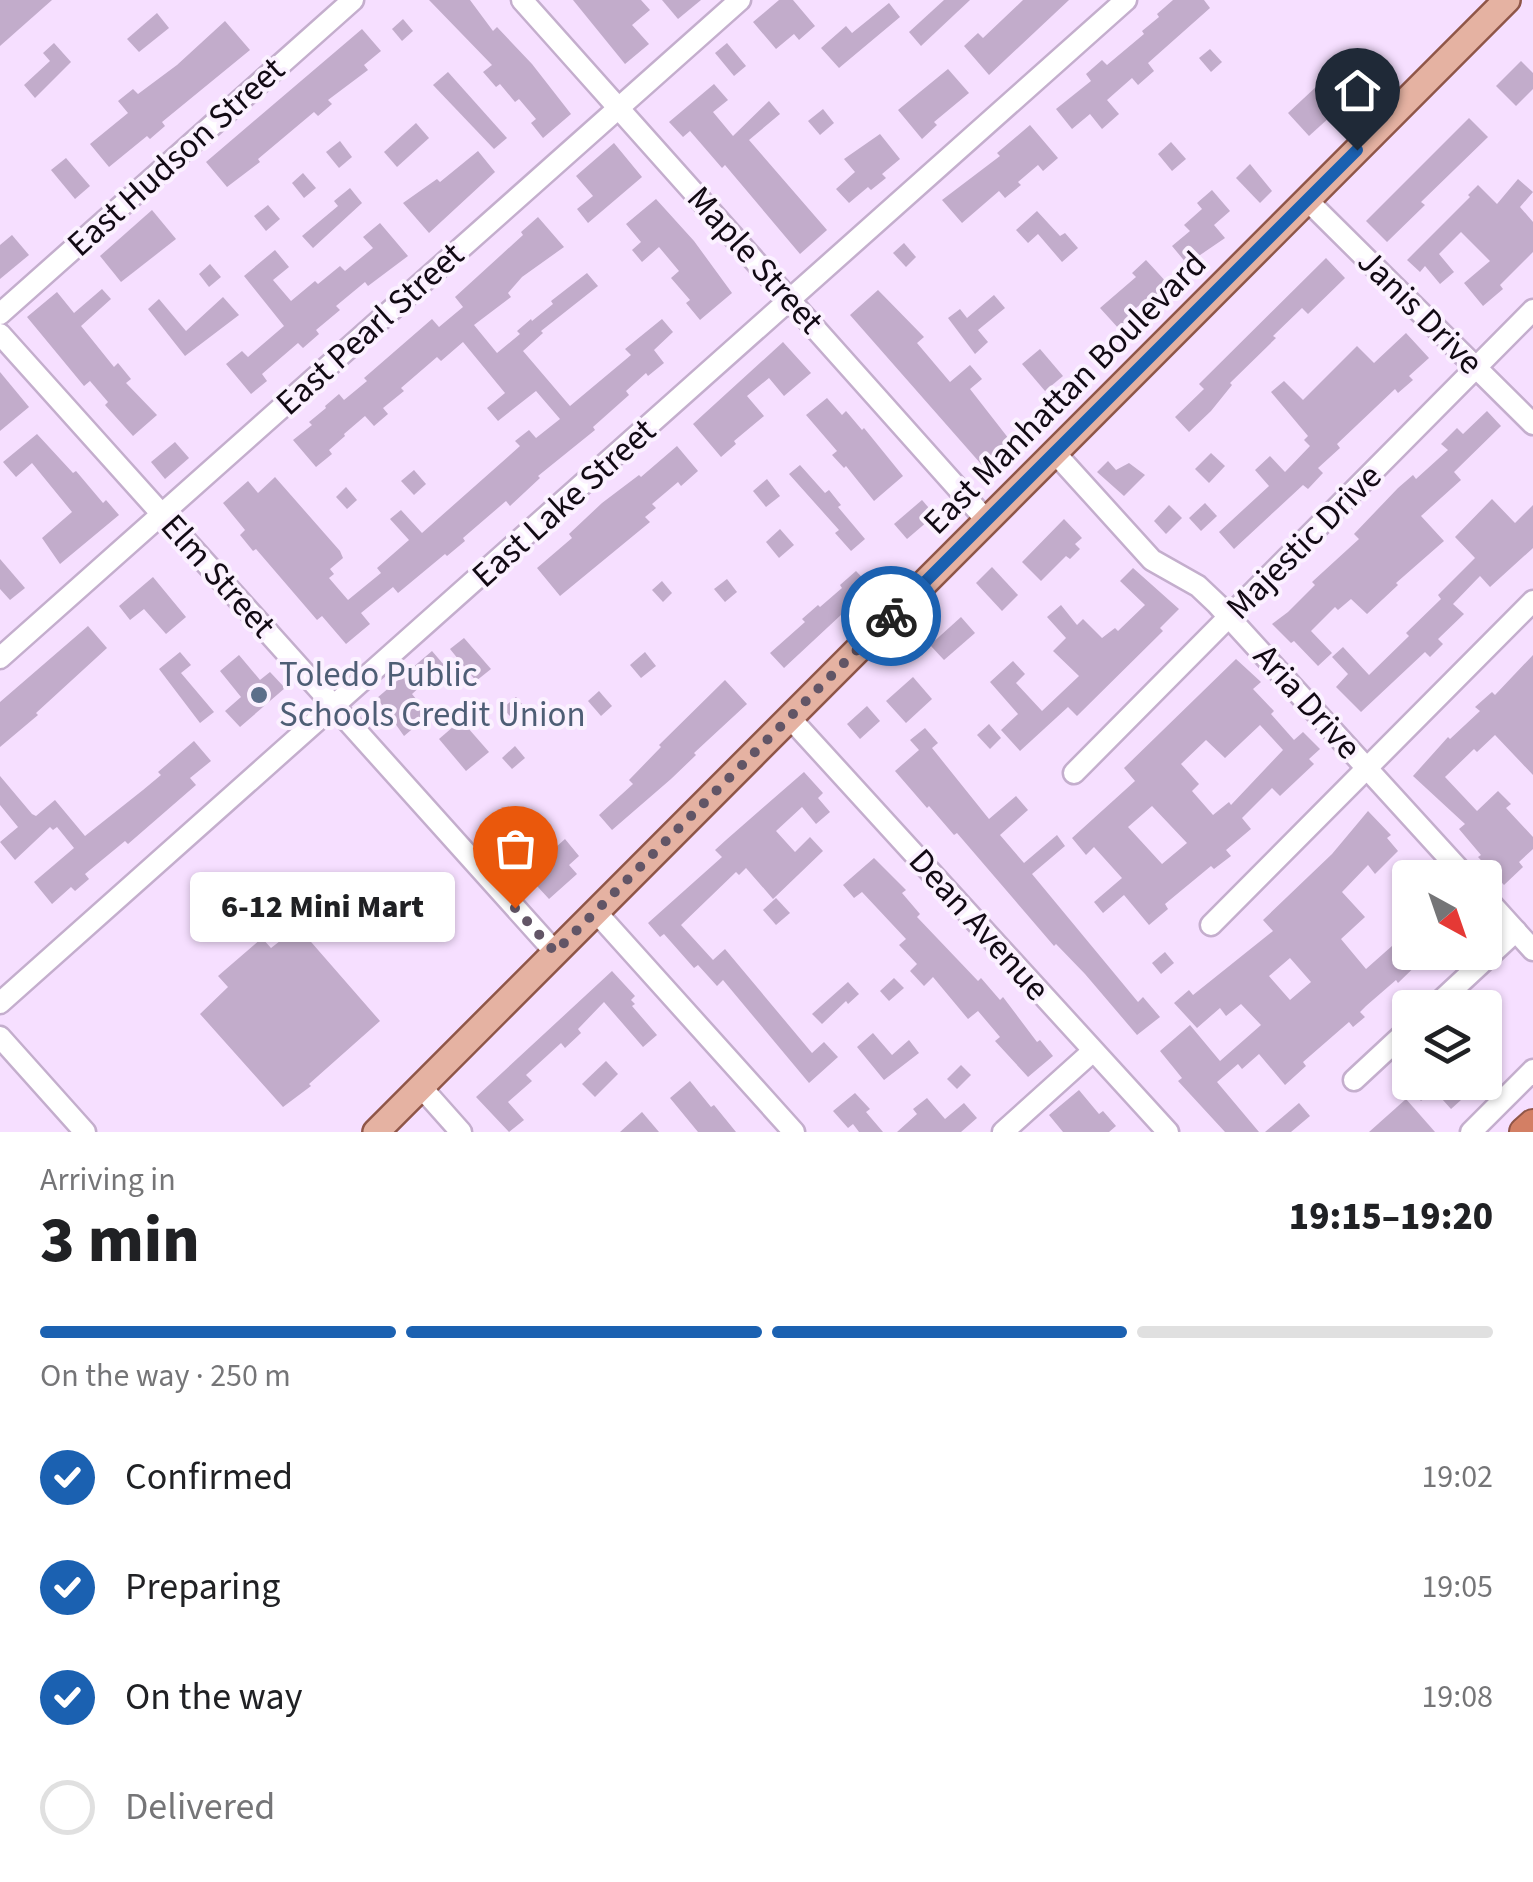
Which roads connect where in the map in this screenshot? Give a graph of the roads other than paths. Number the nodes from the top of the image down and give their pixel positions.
1 (353, 0) edge
2 (522, 0) edge
3 (740, 0) edge
4 (1126, 0) edge
5 (1507, 0) edge
6 (619, 108) junction
7 (1307, 200) junction
8 (791, 301) junction
9 (1533, 310) edge
10 (0, 314) edge
11 (0, 334) edge
12 (1476, 368) junction
13 (1533, 424) edge
14 (1056, 452) junction
15 (162, 514) junction
16 (988, 521) junction
17 (1533, 601) edge
18 (1229, 617) junction
19 (0, 658) edge
20 (335, 706) junction
21 (790, 718) junction
22 (1367, 768) junction
23 (1074, 773) dead end
24 (1451, 860) edge
25 (596, 912) junction
26 (1502, 914) edge
27 (1211, 925) dead end
28 (1526, 938) edge
29 (555, 952) junction
30 (1457, 990) edge
31 (0, 1003) edge
32 (0, 1037) edge
33 (1392, 1045) edge
34 (1094, 1051) junction
35 (1533, 1070) edge
36 (1354, 1080) dead end
37 (421, 1087) junction
38 (1533, 1124) edge
39 (85, 1132) edge
40 (376, 1132) edge
41 (461, 1132) edge
42 (794, 1132) edge
43 (1003, 1132) edge
44 (1168, 1132) edge
45 (1471, 1132) edge
46 (1524, 1132) edge

1 - 10 street, East Hudson Street
2 - 6 street, Maple Street
3 - 6 street, East Pearl Street
4 - 8 street, East Lake Street
5 - 7 main road, East Manhattan Boulevard
6 - 8 street, Maple Street
6 - 15 street, East Pearl Street
7 - 12 street, Janis Drive
7 - 14 main road, East Manhattan Boulevard
8 - 16 street, Maple Street
8 - 20 street, East Lake Street
9 - 12 street, Majestic Drive
11 - 15 street, Elm Street
12 - 13 street, Janis Drive
12 - 18 street, Majestic Drive
14 - 16 main road, East Manhattan Boulevard
14 - 18 street, Aria Drive
15 - 19 street, East Pearl Street
15 - 20 street, Elm Street
16 - 21 main road, East Manhattan Boulevard
17 - 22 street
18 - 22 street, Aria Drive
18 - 23 street, Majestic Drive
20 - 29 street, Elm Street
20 - 31 street, East Lake Street
21 - 25 main road, East Manhattan Boulevard
21 - 34 street, Dean Avenue
22 - 24 street, Aria Drive
22 - 27 street
25 - 29 main road, East Manhattan Boulevard
25 - 42 street
26 - 28 street
28 - 30 street
29 - 37 main road, East Manhattan Boulevard
32 - 39 street
33 - 36 street
34 - 43 street
34 - 44 street, Dean Avenue
35 - 45 street
37 - 40 main road, East Manhattan Boulevard
37 - 41 street
38 - 46 highway

